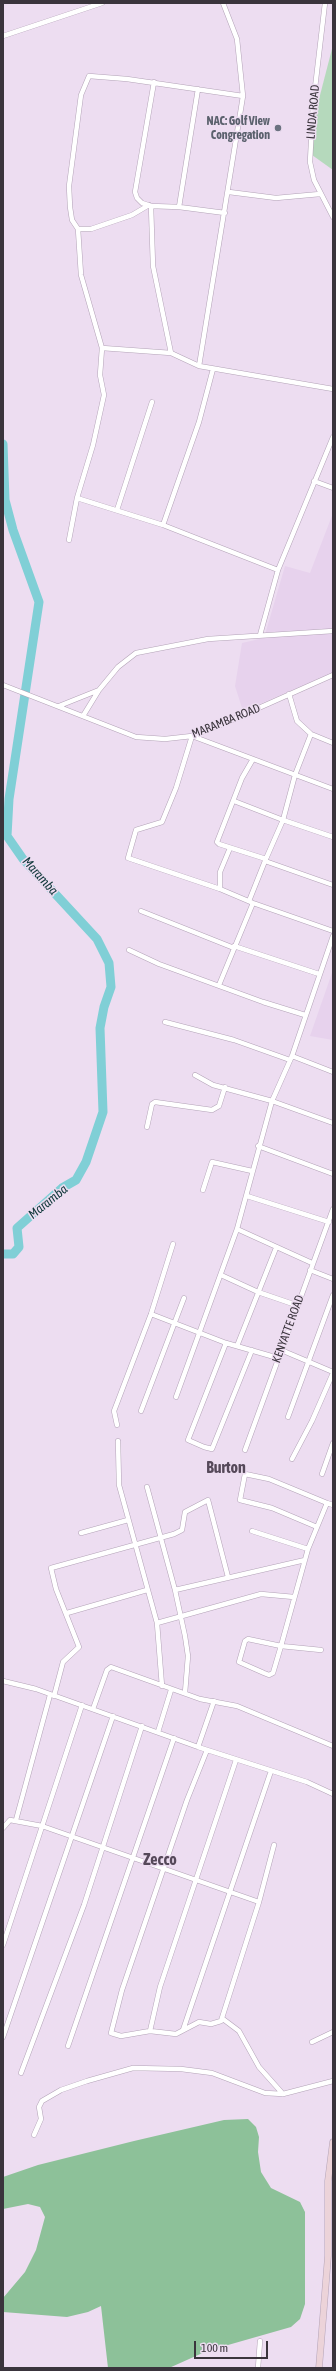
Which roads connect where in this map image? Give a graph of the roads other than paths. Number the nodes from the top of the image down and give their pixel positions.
1 (102, 3) edge
2 (223, 3) edge
3 (326, 3) edge
4 (3, 36) edge
5 (154, 82) junction
6 (198, 89) junction
7 (243, 96) junction
8 (229, 192) junction
9 (320, 194) junction
10 (150, 205) junction
11 (179, 207) junction
12 (225, 213) junction
13 (333, 217) edge
14 (78, 229) junction
15 (102, 348) junction
16 (171, 353) junction
17 (199, 366) junction
18 (213, 369) junction
19 (333, 390) edge
20 (152, 402) dead end
21 (333, 437) edge
22 (314, 481) junction
23 (333, 488) edge
24 (77, 498) junction
25 (117, 510) junction
26 (163, 525) junction
27 (69, 540) dead end
28 (278, 570) junction
29 (333, 632) edge
30 (260, 635) junction
31 (333, 675) edge
32 (3, 685) edge
33 (99, 690) junction
34 (289, 694) junction
35 (59, 706) junction
36 (83, 716) junction
37 (311, 734) junction
38 (192, 736) junction
39 (333, 742) edge
40 (253, 759) junction
41 (295, 775) junction
42 (333, 789) edge
43 (234, 801) junction
44 (283, 820) junction
45 (333, 837) edge
46 (230, 848) junction
47 (265, 860) junction
48 (333, 885) edge
49 (220, 889) junction
50 (251, 902) junction
51 (141, 911) dead end
52 (333, 931) edge
53 (333, 936) edge
54 (234, 947) junction
55 (129, 950) dead end
56 (319, 974) junction
57 (219, 985) junction
58 (305, 1015) junction
59 (165, 1022) dead end
60 (291, 1058) junction
61 (333, 1072) edge
62 (195, 1075) dead end
63 (226, 1087) junction
64 (272, 1101) junction
65 (333, 1123) edge
66 (147, 1127) dead end
67 (258, 1146) junction
68 (252, 1171) junction
69 (333, 1174) edge
70 (203, 1190) dead end
71 (247, 1196) junction
72 (333, 1209) edge
73 (329, 1222) junction
74 (237, 1229) junction
75 (173, 1244) dead end
76 (276, 1248) junction
77 (312, 1263) junction
78 (310, 1270) junction
79 (221, 1274) junction
80 (333, 1279) edge
81 (258, 1292) junction
82 (333, 1296) edge
83 (184, 1298) dead end
84 (296, 1305) junction
85 (151, 1314) junction
86 (176, 1324) junction
87 (200, 1332) junction
88 (226, 1343) junction
89 (238, 1346) junction
90 (252, 1350) junction
91 (281, 1350) junction
92 (278, 1358) junction
93 (308, 1361) junction
94 (333, 1371) edge
95 (176, 1397) dead end
96 (141, 1411) dead end
97 (288, 1417) dead end
98 (116, 1425) dead end
99 (118, 1441) dead end
100 (333, 1443) edge
101 (245, 1450) dead end
102 (292, 1459) dead end
103 (322, 1474) dead end
104 (147, 1487) dead end
105 (327, 1503) junction
106 (333, 1505) edge
107 (128, 1520) junction
108 (317, 1527) junction
109 (252, 1531) dead end
110 (81, 1533) dead end
111 (160, 1538) junction
112 (135, 1545) junction
113 (308, 1549) junction
114 (305, 1560) junction
115 (228, 1577) junction
116 (147, 1590) junction
117 (175, 1590) junction
118 (294, 1597) junction
119 (67, 1613) junction
120 (181, 1616) junction
121 (157, 1623) junction
122 (281, 1646) junction
123 (321, 1650) dead end
124 (3, 1681) edge
125 (162, 1686) junction
126 (170, 1690) junction
127 (185, 1693) junction
128 (52, 1695) junction
129 (214, 1701) junction
130 (82, 1706) junction
131 (93, 1709) junction
132 (113, 1716) junction
133 (142, 1726) junction
134 (158, 1732) junction
135 (174, 1738) junction
136 (333, 1746) edge
137 (198, 1747) junction
138 (207, 1750) junction
139 (236, 1760) junction
140 (271, 1770) junction
141 (333, 1794) edge
142 (16, 1820) junction
143 (42, 1826) junction
144 (3, 1828) edge
145 (70, 1836) junction
146 (274, 1844) dead end
147 (103, 1847) junction
148 (134, 1857) junction
149 (164, 1869) junction
150 (196, 1880) junction
151 (229, 1892) junction
152 (260, 1902) junction
153 (3, 1945) edge
154 (223, 2018) junction
155 (183, 2030) junction
156 (150, 2031) junction
157 (333, 2032) edge
158 (3, 2038) edge
159 (312, 2042) dead end
160 (68, 2046) dead end
161 (21, 2073) dead end
162 (333, 2081) edge
163 (282, 2094) junction
164 (34, 2135) dead end
165 (333, 2142) edge
166 (331, 2181) edge
167 (260, 2341) dead end
168 (258, 2368) edge
169 (319, 2368) edge

1 - 4 street
2 - 7 street
3 - 9 street, LINDA ROAD
5 - 6 street
5 - 10 street
5 - 14 street
6 - 7 street
6 - 11 street
7 - 8 street
8 - 9 street
8 - 12 street
9 - 13 street, LINDA ROAD
10 - 11 street
10 - 14 street
10 - 16 street
11 - 12 street
12 - 17 street
14 - 15 street
15 - 16 street
15 - 24 street
16 - 17 street
17 - 18 street
18 - 19 street
18 - 26 street
20 - 25 street
21 - 22 street
22 - 23 street
22 - 28 street
24 - 25 street
24 - 27 street
25 - 26 street
26 - 28 street
28 - 30 street
29 - 30 street
30 - 33 street
31 - 34 street, MARAMBA ROAD
32 - 35 street, MARAMBA ROAD
33 - 35 street
33 - 36 street
34 - 37 street
34 - 38 street, MARAMBA ROAD
35 - 36 street, MARAMBA ROAD
36 - 38 street, MARAMBA ROAD
37 - 39 street
37 - 41 street
38 - 40 street
38 - 49 street
40 - 41 street
40 - 43 street
41 - 42 street
41 - 44 street
43 - 44 street
43 - 46 street
44 - 45 street
44 - 47 street
46 - 47 street
46 - 49 street
47 - 48 street
47 - 50 street
49 - 50 street
50 - 52 street
50 - 54 street
51 - 54 street
53 - 56 street
54 - 56 street
54 - 57 street
55 - 57 street
56 - 58 street
57 - 58 street
58 - 60 street
59 - 60 street
60 - 61 street
60 - 64 street
62 - 63 street
63 - 64 street
63 - 66 street
64 - 65 street
64 - 67 street
67 - 68 street
67 - 69 street
68 - 70 street
68 - 71 street
71 - 73 street
71 - 74 street
72 - 73 street, KENYATTE ROAD
73 - 77 street, KENYATTE ROAD
74 - 76 street
74 - 79 street
75 - 85 street
76 - 77 street
76 - 81 street
77 - 78 street, KENYATTE ROAD
78 - 80 street
78 - 84 street, KENYATTE ROAD
79 - 81 street
79 - 87 street
81 - 84 street
81 - 89 street
82 - 93 street
83 - 86 street
84 - 91 street, KENYATTE ROAD
85 - 86 street
85 - 98 street
86 - 87 street
86 - 96 street
87 - 88 street
87 - 95 street
88 - 89 street
88 - 90 street
89 - 90 street
90 - 92 street
91 - 92 street, KENYATTE ROAD
91 - 93 street
92 - 101 street, KENYATTE ROAD
93 - 94 street
93 - 97 street
94 - 102 street
99 - 107 street
100 - 103 street
104 - 111 street
105 - 106 street
105 - 108 street
105 - 108 street
107 - 110 street
107 - 112 street
108 - 113 street
109 - 113 street
111 - 112 street
111 - 115 street
111 - 117 street
112 - 116 street
112 - 119 street
113 - 114 street
114 - 115 street
114 - 118 street
115 - 117 street
116 - 119 street
116 - 121 street
117 - 120 street
118 - 120 street
118 - 122 street
119 - 128 street
120 - 121 street
120 - 127 street
121 - 125 street
122 - 122 street
122 - 123 street
124 - 128 street
125 - 126 street
125 - 131 street
126 - 127 street
126 - 134 street
127 - 129 street
128 - 130 street
128 - 142 street
129 - 136 street
129 - 137 street
130 - 131 street
130 - 143 street
131 - 132 street
132 - 133 street
132 - 145 street
133 - 134 street
133 - 147 street
134 - 135 street
135 - 137 street
135 - 148 street
137 - 138 street
138 - 139 street
138 - 149 street
139 - 140 street
139 - 150 street
140 - 141 street
140 - 151 street
142 - 143 street
142 - 144 street
143 - 145 street
143 - 153 street
145 - 147 street
145 - 158 street
146 - 152 street
147 - 148 street
147 - 161 street
148 - 149 street
148 - 160 street
149 - 150 street
149 - 156 street
150 - 151 street
150 - 156 street
151 - 152 street
151 - 155 street
152 - 154 street
154 - 155 street
154 - 163 street
155 - 156 street
157 - 159 street
162 - 163 street
163 - 164 street
165 - 166 street
166 - 169 street
167 - 168 street

